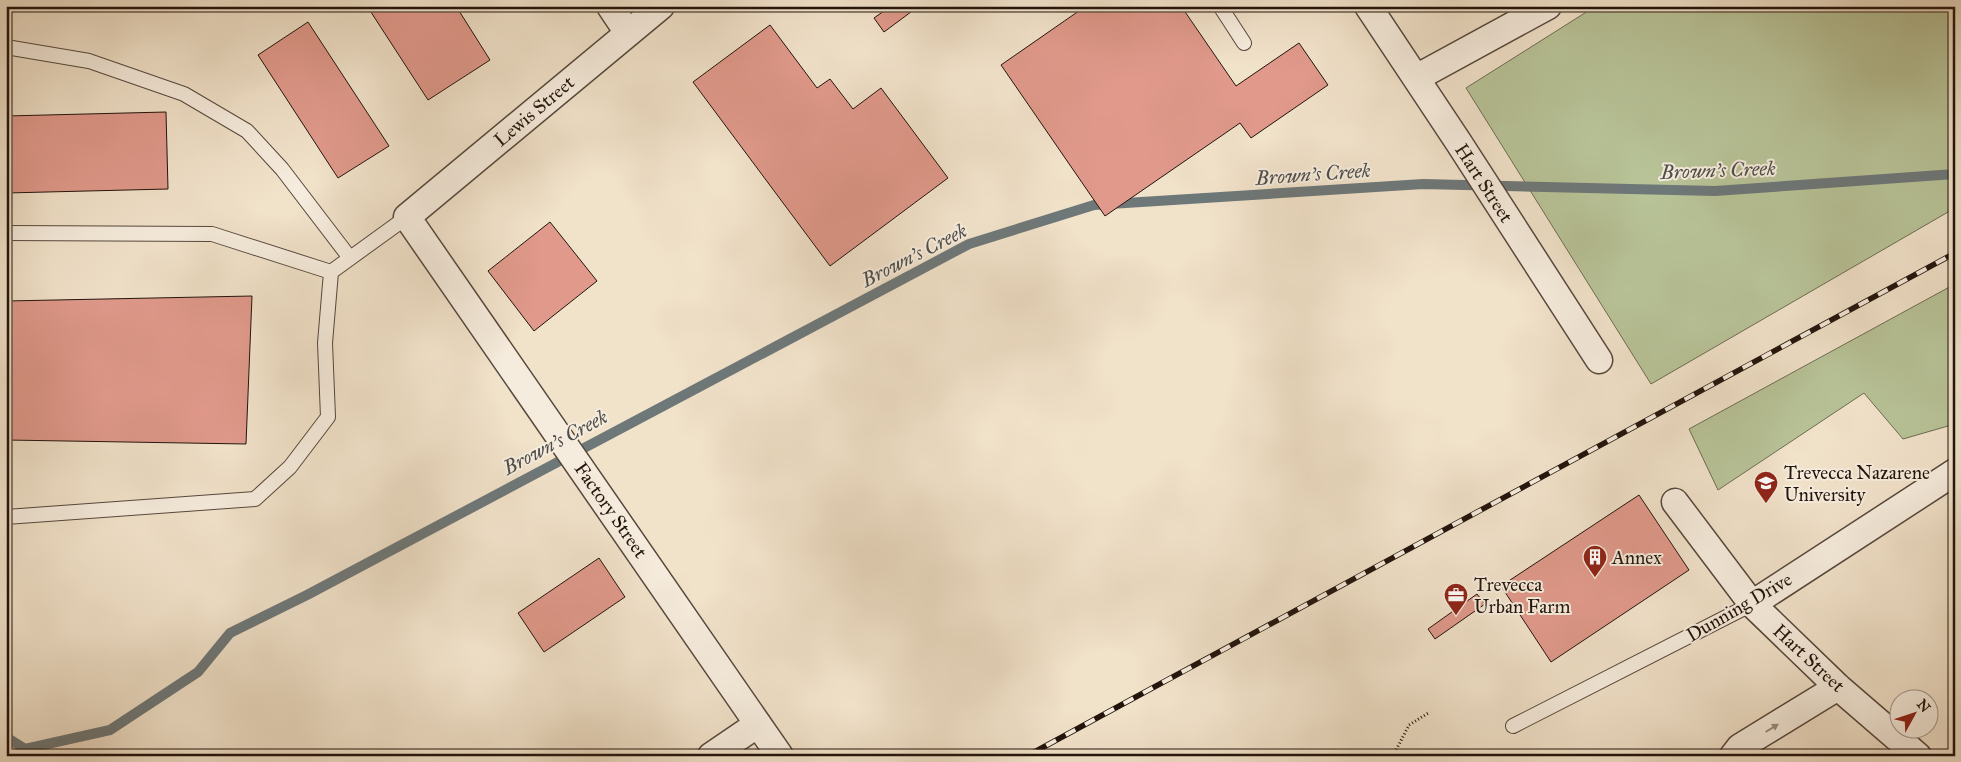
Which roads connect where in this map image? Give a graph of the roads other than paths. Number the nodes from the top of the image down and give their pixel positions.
1 (610, 6) edge
2 (661, 6) edge
3 (1220, 6) edge
4 (1368, 6) edge
5 (1548, 6) edge
6 (628, 33) junction
7 (1244, 43) dead end
8 (6, 47) edge
9 (1416, 78) junction
10 (407, 216) junction
11 (6, 233) edge
12 (350, 258) junction
13 (331, 272) junction
14 (1598, 360) dead end
15 (1955, 472) edge
16 (1676, 502) dead end
17 (6, 517) edge
18 (1752, 604) junction
19 (1838, 687) junction
20 (758, 724) junction
21 (1513, 726) dead end
22 (711, 756) edge
23 (780, 756) edge
24 (1733, 756) edge
25 (1918, 756) edge

1 - 6 street
2 - 6 street, Lewis Street
3 - 7 lane
4 - 9 street, Hart Street
5 - 9 street
6 - 10 street, Lewis Street
8 - 12 lane
9 - 14 street, Hart Street
10 - 12 lane
10 - 20 street, Factory Street
11 - 13 lane
12 - 13 lane
13 - 17 lane
15 - 18 street, Dunning Drive
16 - 18 street, Hart Street
18 - 19 street, Hart Street
18 - 21 lane, Dunning Drive
24 -> 19 street
19 - 25 street, Hart Street
20 - 22 street
20 - 23 street, Factory Street

